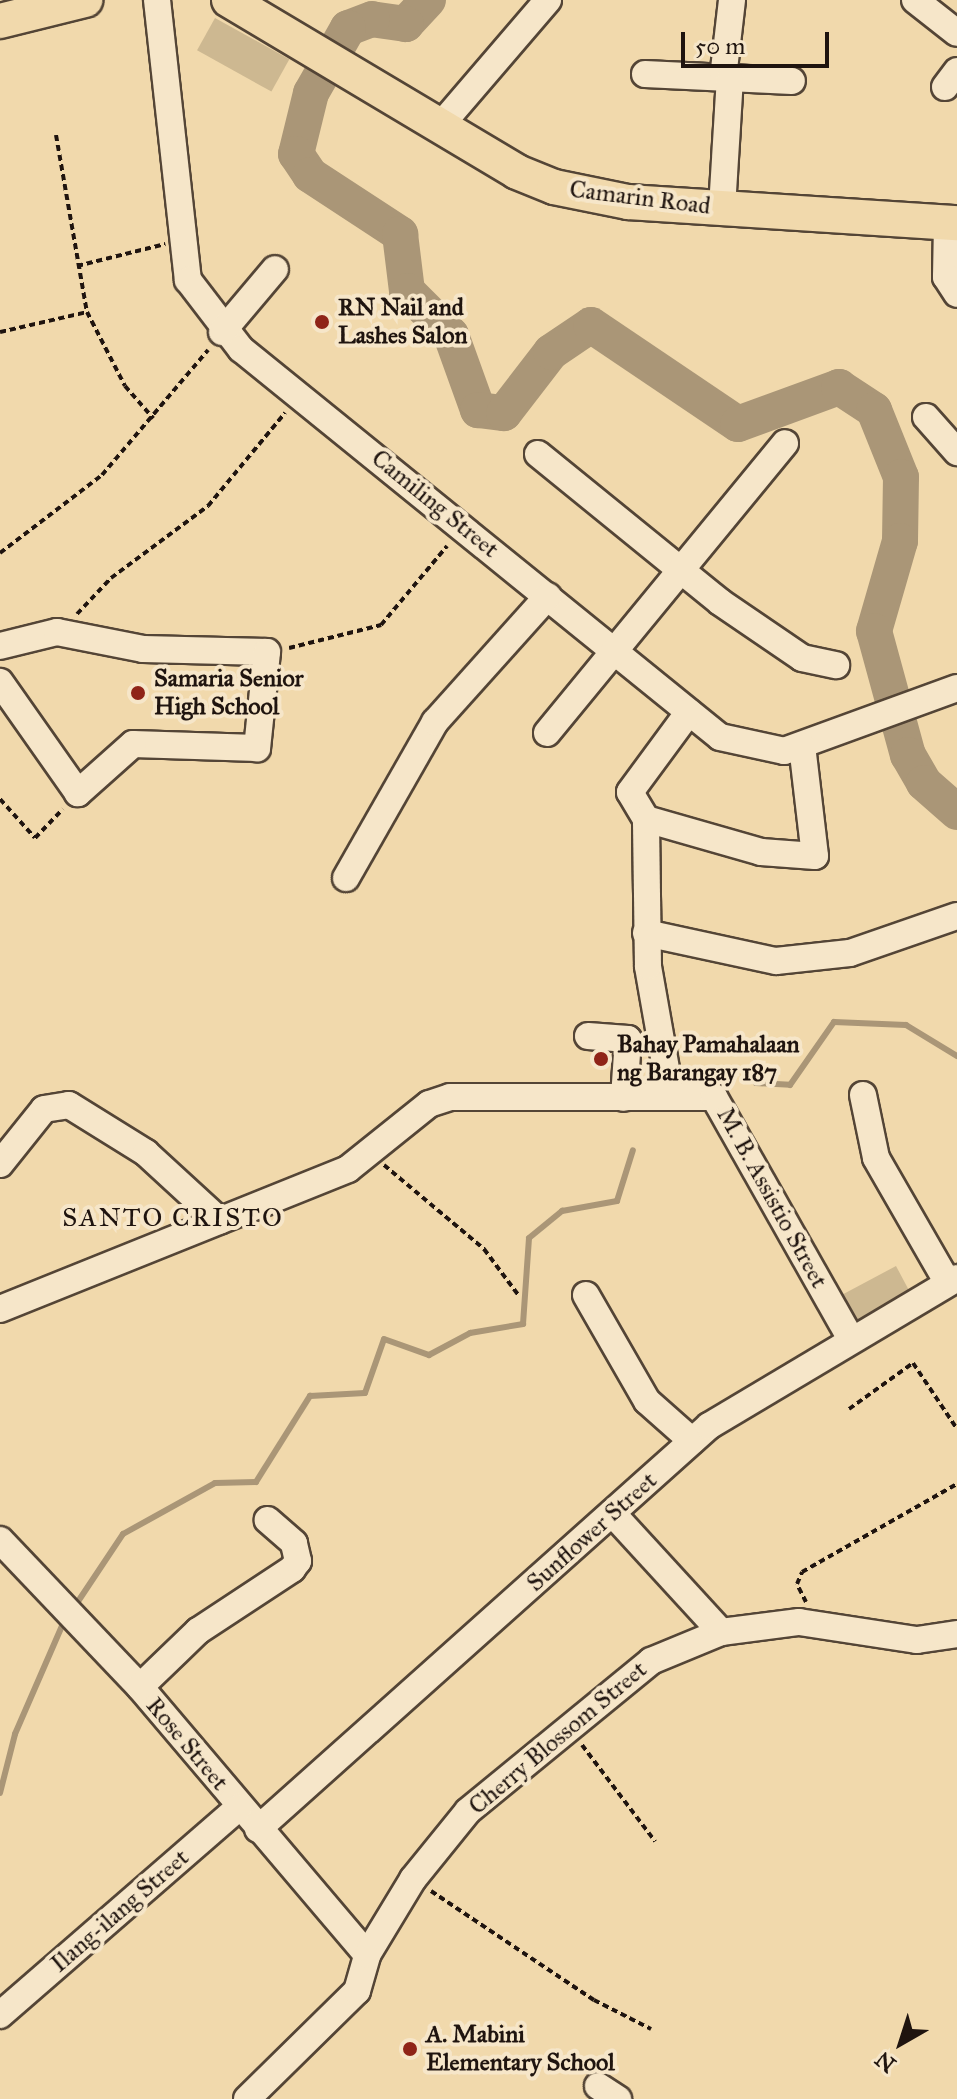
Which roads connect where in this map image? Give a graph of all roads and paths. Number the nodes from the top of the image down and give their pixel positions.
1 (85, 0) edge
2 (157, 0) edge
3 (229, 0) edge
4 (548, 0) edge
5 (732, 0) edge
6 (915, 0) edge
7 (0, 21) edge
8 (957, 33) edge
9 (645, 74) dead end
10 (727, 78) junction
11 (792, 81) dead end
12 (440, 126) junction
13 (56, 135) dead end
14 (722, 208) junction
15 (952, 224) edge
16 (179, 241) junction
17 (77, 266) junction
18 (275, 269) dead end
19 (957, 294) edge
20 (87, 312) junction
21 (0, 332) edge
22 (222, 332) junction
23 (300, 396) junction
24 (926, 417) dead end
25 (153, 419) junction
26 (785, 443) dead end
27 (957, 452) edge
28 (538, 454) dead end
29 (464, 525) junction
30 (0, 553) edge
31 (681, 572) junction
32 (548, 596) junction
33 (71, 633) junction
34 (0, 646) edge
35 (616, 651) junction
36 (267, 652) junction
37 (836, 665) dead end
38 (0, 682) edge
39 (951, 690) edge
40 (689, 712) junction
41 (547, 733) dead end
42 (802, 746) junction
43 (78, 793) junction
44 (0, 799) edge
45 (646, 819) junction
46 (346, 878) dead end
47 (957, 916) edge
48 (646, 933) junction
49 (588, 1036) dead end
50 (863, 1095) dead end
51 (671, 1097) junction
52 (624, 1098) junction
53 (370, 1150) junction
54 (0, 1164) edge
55 (220, 1221) junction
56 (953, 1281) edge
57 (586, 1295) dead end
58 (519, 1296) dead end
59 (0, 1309) edge
60 (851, 1339) junction
61 (849, 1409) dead end
62 (957, 1429) edge
63 (692, 1441) junction
64 (957, 1484) edge
65 (613, 1514) junction
66 (268, 1520) dead end
67 (0, 1540) edge
68 (816, 1622) junction
69 (721, 1632) junction
70 (957, 1634) edge
71 (140, 1687) junction
72 (566, 1728) junction
73 (239, 1807) junction
74 (258, 1829) junction
75 (655, 1841) dead end
76 (413, 1879) junction
77 (367, 1955) junction
78 (0, 2015) edge
79 (651, 2029) dead end
80 (247, 2099) edge

1 - 7 main road
2 - 16 street, Camiling Street
3 - 12 main road, Camarin Road
4 - 12 street
5 - 10 street
6 - 8 street
9 - 10 street
10 - 11 street
10 - 14 street
12 - 14 main road, Camarin Road
13 - 17 path
14 - 15 main road, Camarin Road
15 - 19 street
16 - 17 path
16 - 22 street, Camiling Street
17 - 20 path
18 - 22 street
20 - 21 path
20 - 25 path
22 - 23 street, Camiling Street
22 - 25 path
23 - 29 street, Camiling Street
23 - 33 path
24 - 27 street
25 - 30 path
26 - 31 street
28 - 31 street
29 - 32 street, Camiling Street
29 - 36 path
31 - 35 street
31 - 37 street
32 - 35 street, Camiling Street
32 - 46 street
33 - 34 street
33 - 36 street
35 - 40 street, Camiling Street
35 - 41 street
36 - 43 street
38 - 43 street
39 - 42 street, Camiling Street
40 - 42 street, Camiling Street
40 - 45 street
42 - 45 street
43 - 44 path
45 - 48 street
47 - 48 street
48 - 51 street
49 - 52 street
50 - 56 street
51 - 52 street, M. B. Assistio Street
51 - 60 street, M. B. Assistio Street
52 - 53 street, M. B. Assistio Street
53 - 55 street, M. B. Assistio Street
53 - 58 path
54 - 55 street
55 - 59 street, M. B. Assistio Street
56 - 60 street, Sunflower Street
57 - 63 street
60 - 63 street, Sunflower Street
61 - 62 path
63 - 65 street, Sunflower Street
64 - 68 path
65 - 69 street
65 - 74 street, Sunflower Street
66 - 71 street
67 - 71 street, Rose Street
68 - 69 street, Cherry Blossom Street
68 - 70 street, Cherry Blossom Street
69 - 72 street, Cherry Blossom Street
71 - 73 street, Rose Street
72 - 75 path
72 - 76 street, Cherry Blossom Street
73 - 74 street, Rose Street
73 - 78 street, Ilang-ilang Street
74 - 77 street, Rose Street
76 - 77 street, Cherry Blossom Street
76 - 79 path
77 - 80 street, Cherry Blossom Street

